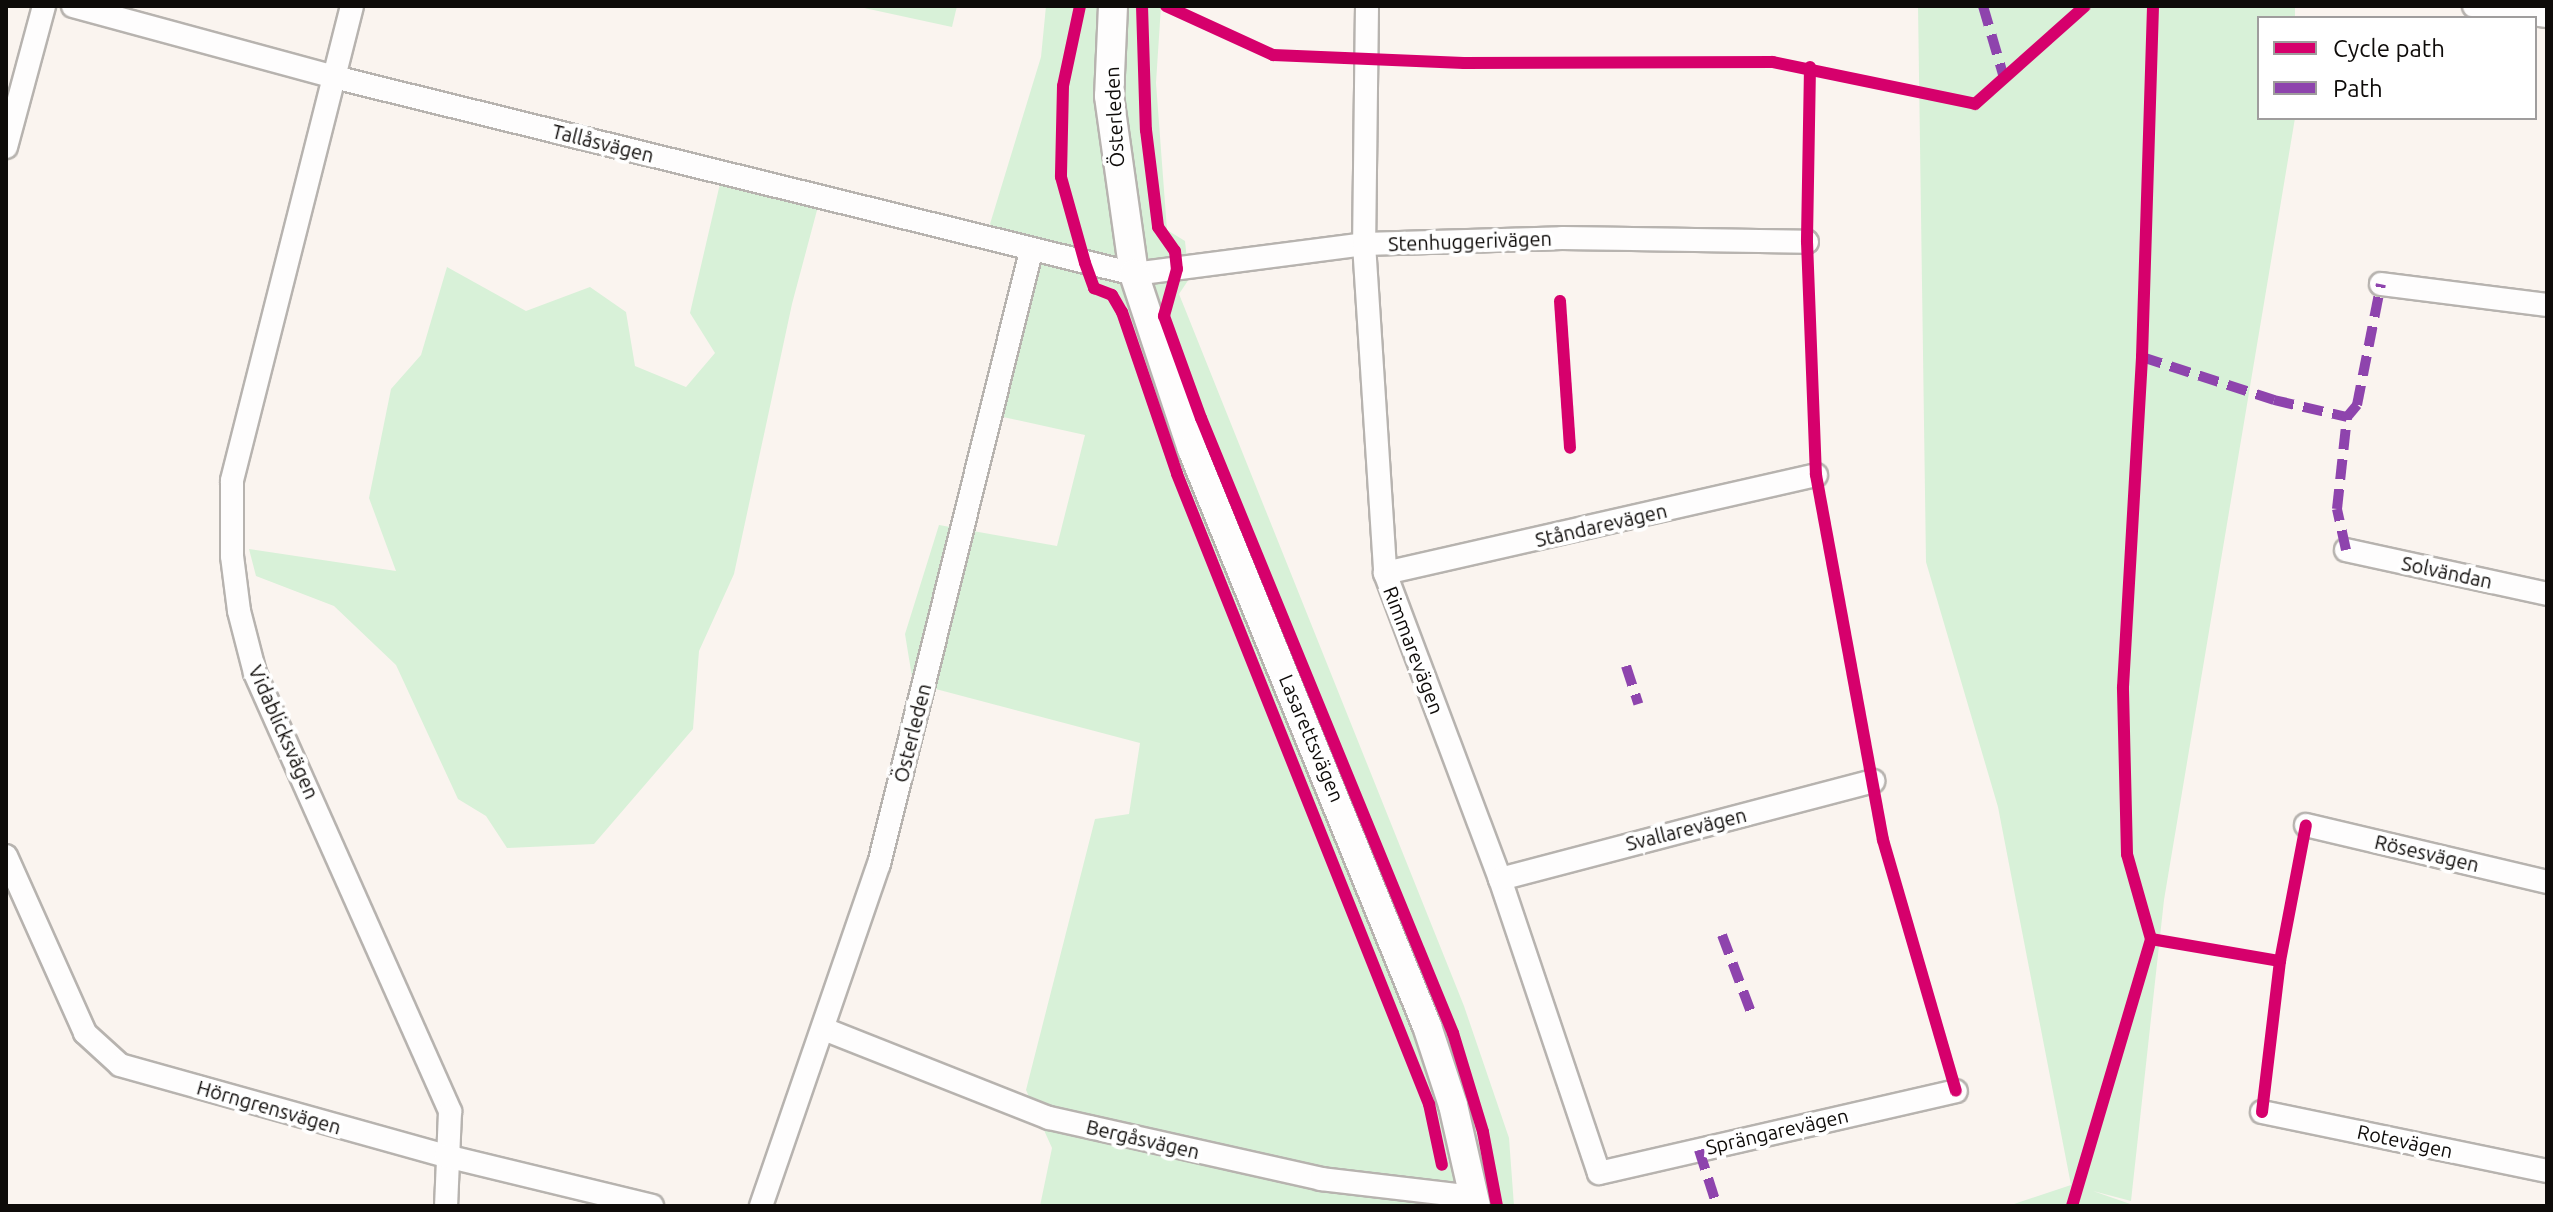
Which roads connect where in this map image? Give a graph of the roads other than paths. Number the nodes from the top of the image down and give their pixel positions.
1 (44, 6) edge
2 (73, 6) edge
3 (352, 6) edge
4 (1113, 6) edge
5 (1367, 6) edge
6 (2474, 6) edge
7 (2547, 16) edge
8 (334, 77) junction
9 (6, 147) edge
10 (1807, 242) dead end
11 (1364, 244) junction
12 (1031, 251) junction
13 (1134, 274) junction
14 (2381, 284) dead end
15 (2547, 305) edge
16 (1816, 475) dead end
17 (2346, 550) dead end
18 (1385, 573) junction
19 (2547, 594) edge
20 (1873, 781) dead end
21 (2306, 825) dead end
22 (6, 856) edge
23 (1500, 879) junction
24 (2547, 882) edge
25 (824, 1029) junction
26 (1956, 1091) dead end
27 (2262, 1112) dead end
28 (446, 1156) junction
29 (2547, 1171) edge
30 (1599, 1173) joint
31 (1476, 1202) edge
32 (446, 1206) edge
33 (652, 1206) edge
34 (761, 1206) edge

1 - 9 street
2 - 8 street, Tallåsvägen
3 - 8 street, Vidablicksvägen
4 - 13 street, Österleden
5 - 11 street, Rimmarevägen
6 - 7 street
8 - 12 street, Tallåsvägen
8 - 28 street, Vidablicksvägen
10 - 11 street, Stenhuggerivägen
11 - 13 street, Stenhuggerivägen
11 - 18 street, Rimmarevägen
12 - 13 street, Tallåsvägen
12 - 25 street, Österleden
13 - 31 street, Lasarettsvägen
14 - 15 street
16 - 18 street, Ståndarevägen
17 - 19 street, Solvändan
18 - 23 street, Rimmarevägen
20 - 23 street, Svallarevägen
21 - 24 street, Rösesvägen
22 - 28 street, Hörngrensvägen
23 - 30 street, Rimmarevägen
25 - 31 street, Bergåsvägen
25 - 34 street, Österleden
26 - 30 street, Sprängarevägen
27 - 29 street, Rotevägen
28 - 32 street, Vidablicksvägen
28 - 33 street, Hörngrensvägen

